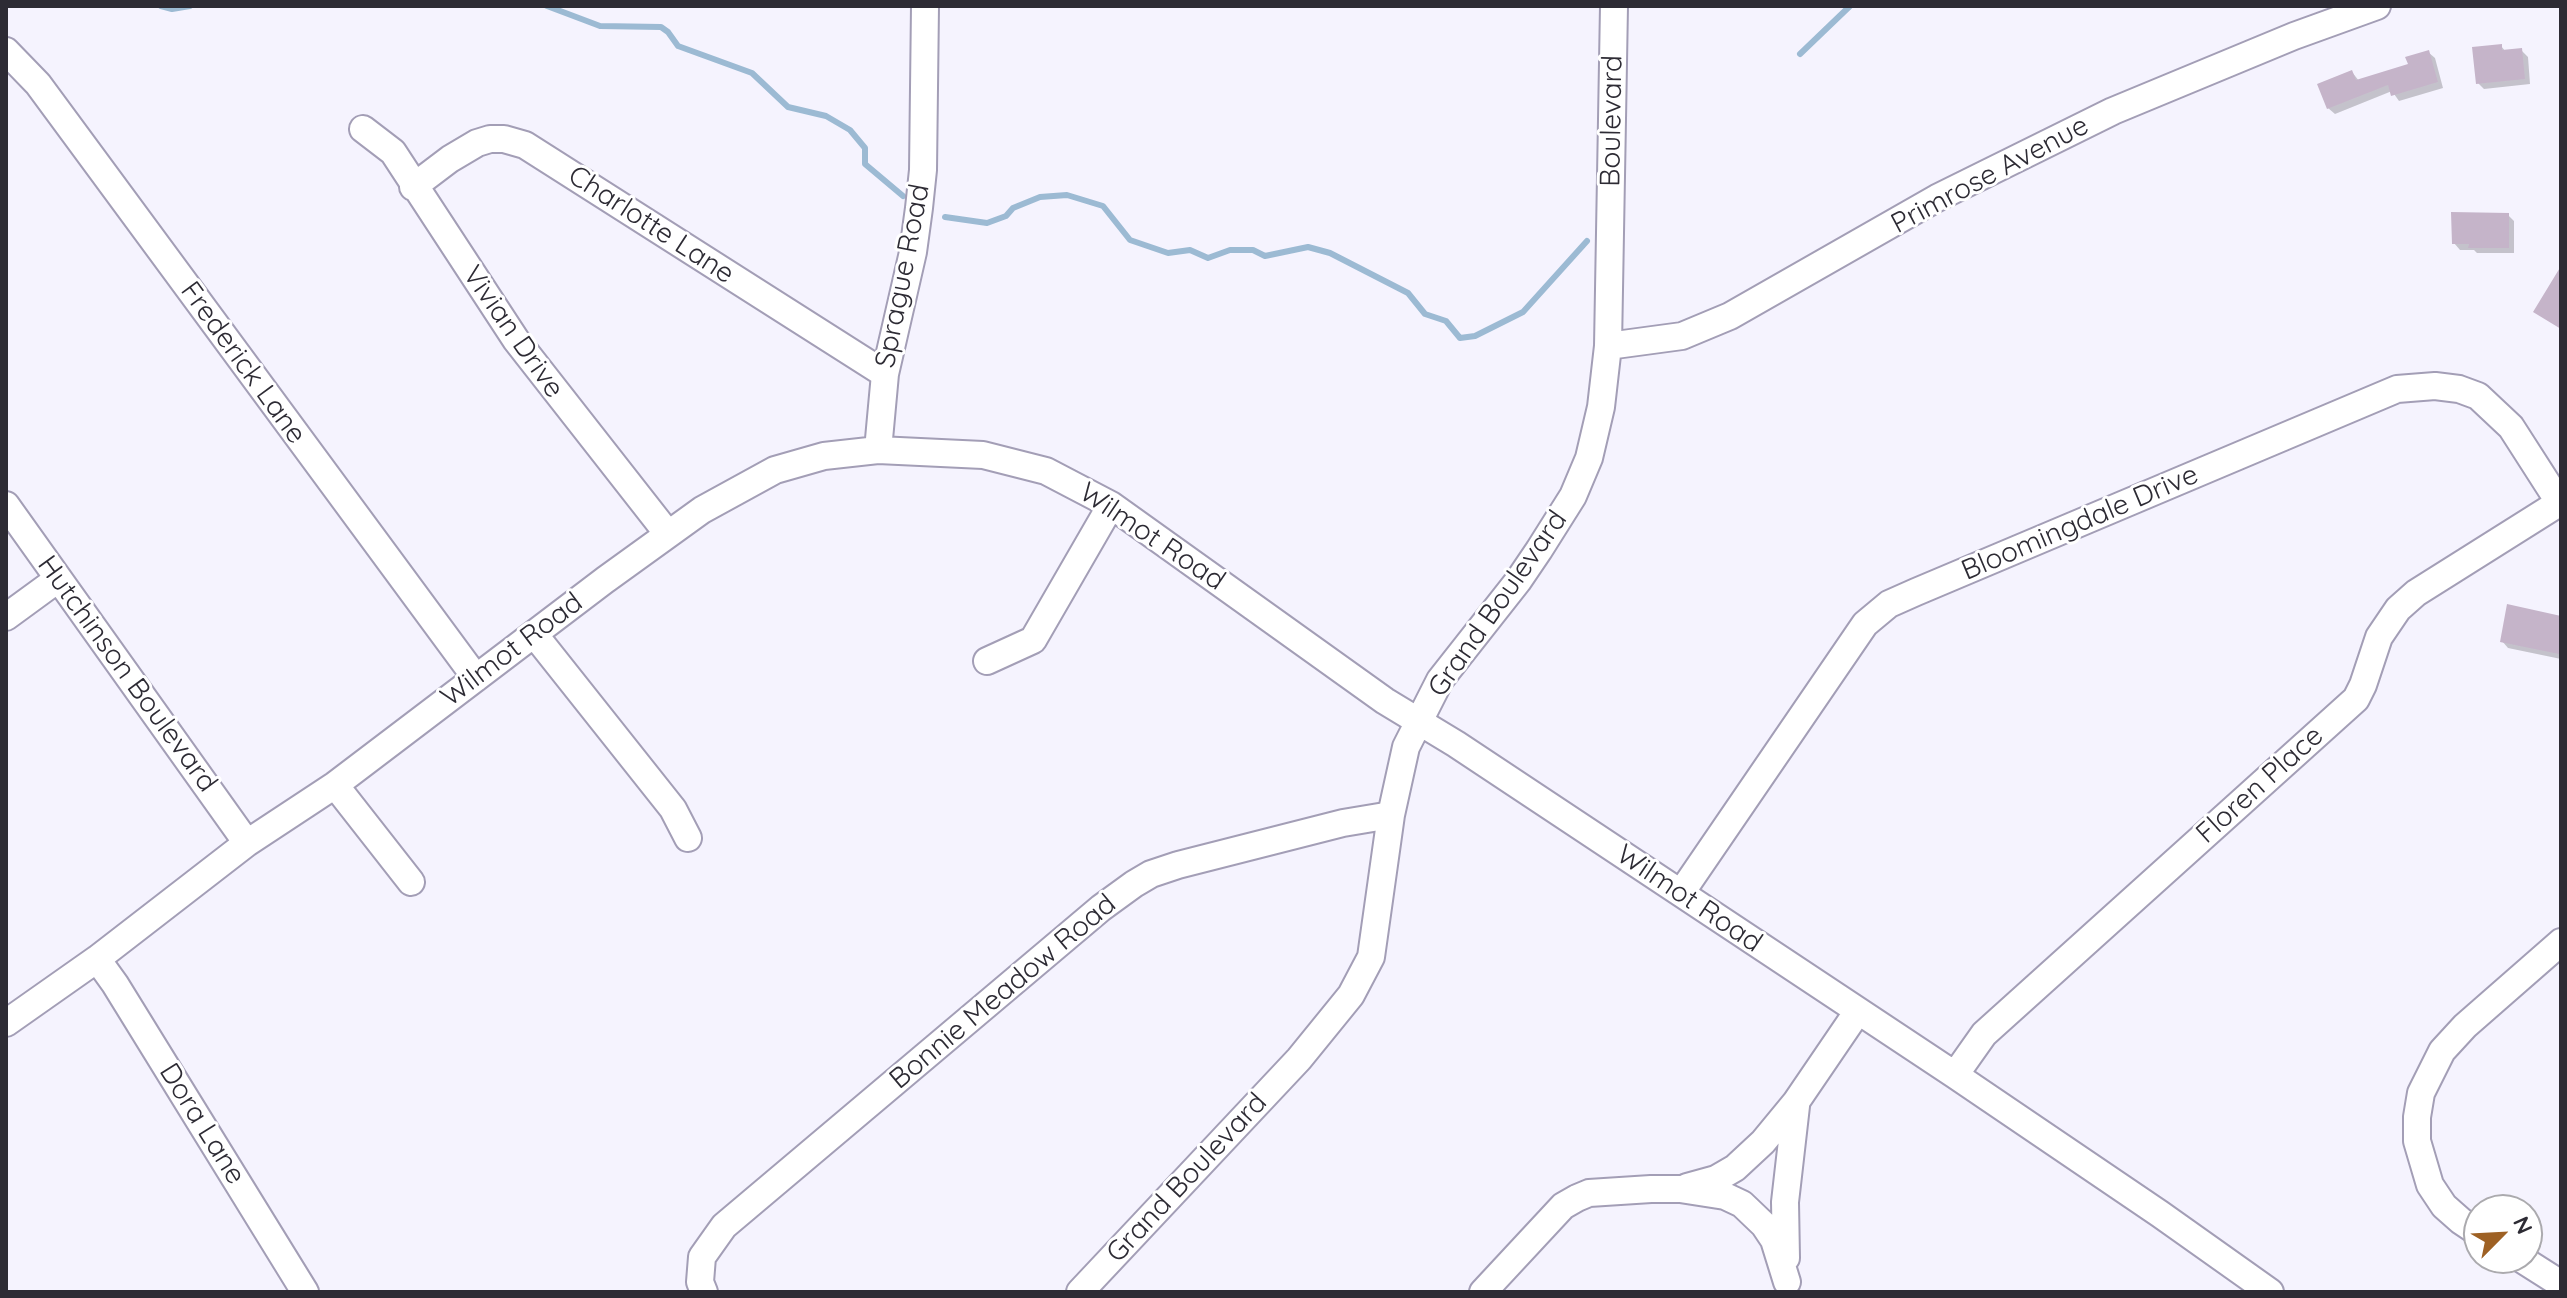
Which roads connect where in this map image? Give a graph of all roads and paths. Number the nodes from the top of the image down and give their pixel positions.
1 (925, 6) edge
2 (1614, 6) edge
3 (2377, 6) edge
4 (6, 51) edge
5 (363, 129) dead end
6 (413, 187) junction
7 (1611, 236) joint
8 (1608, 346) junction
9 (885, 374) junction
10 (878, 450) junction
11 (2560, 504) edge
12 (6, 505) edge
13 (1111, 505) junction
14 (668, 534) junction
15 (58, 579) junction
16 (6, 617) edge
17 (534, 634) junction
18 (987, 661) dead end
19 (476, 678) junction
20 (1419, 722) junction
21 (335, 785) junction
22 (1391, 815) junction
23 (688, 838) dead end
24 (247, 843) junction
25 (411, 882) dead end
26 (1681, 893) junction
27 (2561, 942) edge
28 (97, 959) junction
29 (1858, 1011) junction
30 (7, 1020) edge
31 (1955, 1075) junction
32 (1796, 1102) junction
33 (1680, 1189) junction
34 (2463, 1222) edge
35 (2543, 1273) edge
36 (2561, 1284) edge
37 (1787, 1287) edge
38 (2266, 1291) edge
39 (305, 1292) edge
40 (704, 1292) edge
41 (1080, 1292) edge
42 (1483, 1292) edge

1 - 9 street, Sprague Road
2 - 7 street, Boulevard
3 - 8 street, Primrose Avenue
4 - 19 street, Frederick Lane
5 - 6 street, Vivian Drive
6 - 9 street, Charlotte Lane
6 - 14 street, Vivian Drive
7 - 8 street, Grand Boulevard
8 - 20 street, Grand Boulevard
9 - 10 street, Sprague Road
10 - 13 street, Wilmot Road
10 - 14 street, Wilmot Road
11 - 26 street, Bloomingdale Drive
11 - 31 street, Floren Place
12 - 15 street, Hutchinson Boulevard
13 - 18 street
13 - 20 street, Wilmot Road
14 - 17 street, Wilmot Road
15 - 16 street
15 - 24 street, Hutchinson Boulevard
17 - 19 street, Wilmot Road
17 - 23 street
19 - 21 street, Wilmot Road
20 - 22 street, Grand Boulevard
20 - 26 street, Wilmot Road
21 - 24 street, Wilmot Road
21 - 25 street
22 - 40 street, Bonnie Meadow Road
22 - 41 street, Grand Boulevard
24 - 28 street, Wilmot Road
26 - 29 street, Wilmot Road
27 - 34 street
28 - 30 street, Wilmot Road
28 - 39 street, Dora Lane
29 - 31 street, Wilmot Road
29 - 32 street
31 - 38 street, Wilmot Road
32 - 33 street
32 - 37 street
33 - 37 street
33 - 42 street
35 - 36 street

